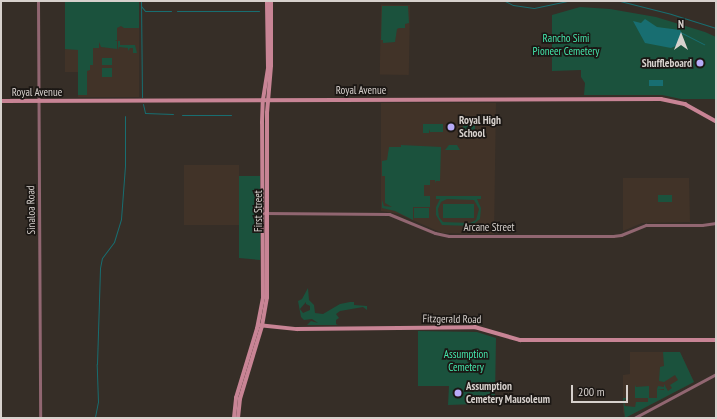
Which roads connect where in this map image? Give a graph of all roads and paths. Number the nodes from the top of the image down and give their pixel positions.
1 (38, 1) edge
2 (267, 1) edge
3 (271, 1) edge
4 (265, 100) junction
5 (1, 101) edge
6 (38, 101) junction
7 (716, 120) edge
8 (265, 213) junction
9 (716, 223) edge
10 (260, 326) junction
11 (716, 340) edge
12 (716, 374) edge
13 (40, 418) edge
14 (234, 418) edge
15 (238, 418) edge
16 (634, 418) edge

1 - 6 street, Sinaloa Road
2 - 4 main road, First Street
3 - 4 main road, First Street
4 - 6 main road, Royal Avenue
4 - 7 main road, Royal Avenue
4 - 8 main road, First Street
5 - 6 main road, Royal Avenue
6 - 13 street, Sinaloa Road
8 - 9 street, Arcane Street
8 - 10 main road, First Street
10 - 11 main road, Fitzgerald Road
10 - 14 main road, First Street
10 - 15 main road, First Street
12 - 16 street

